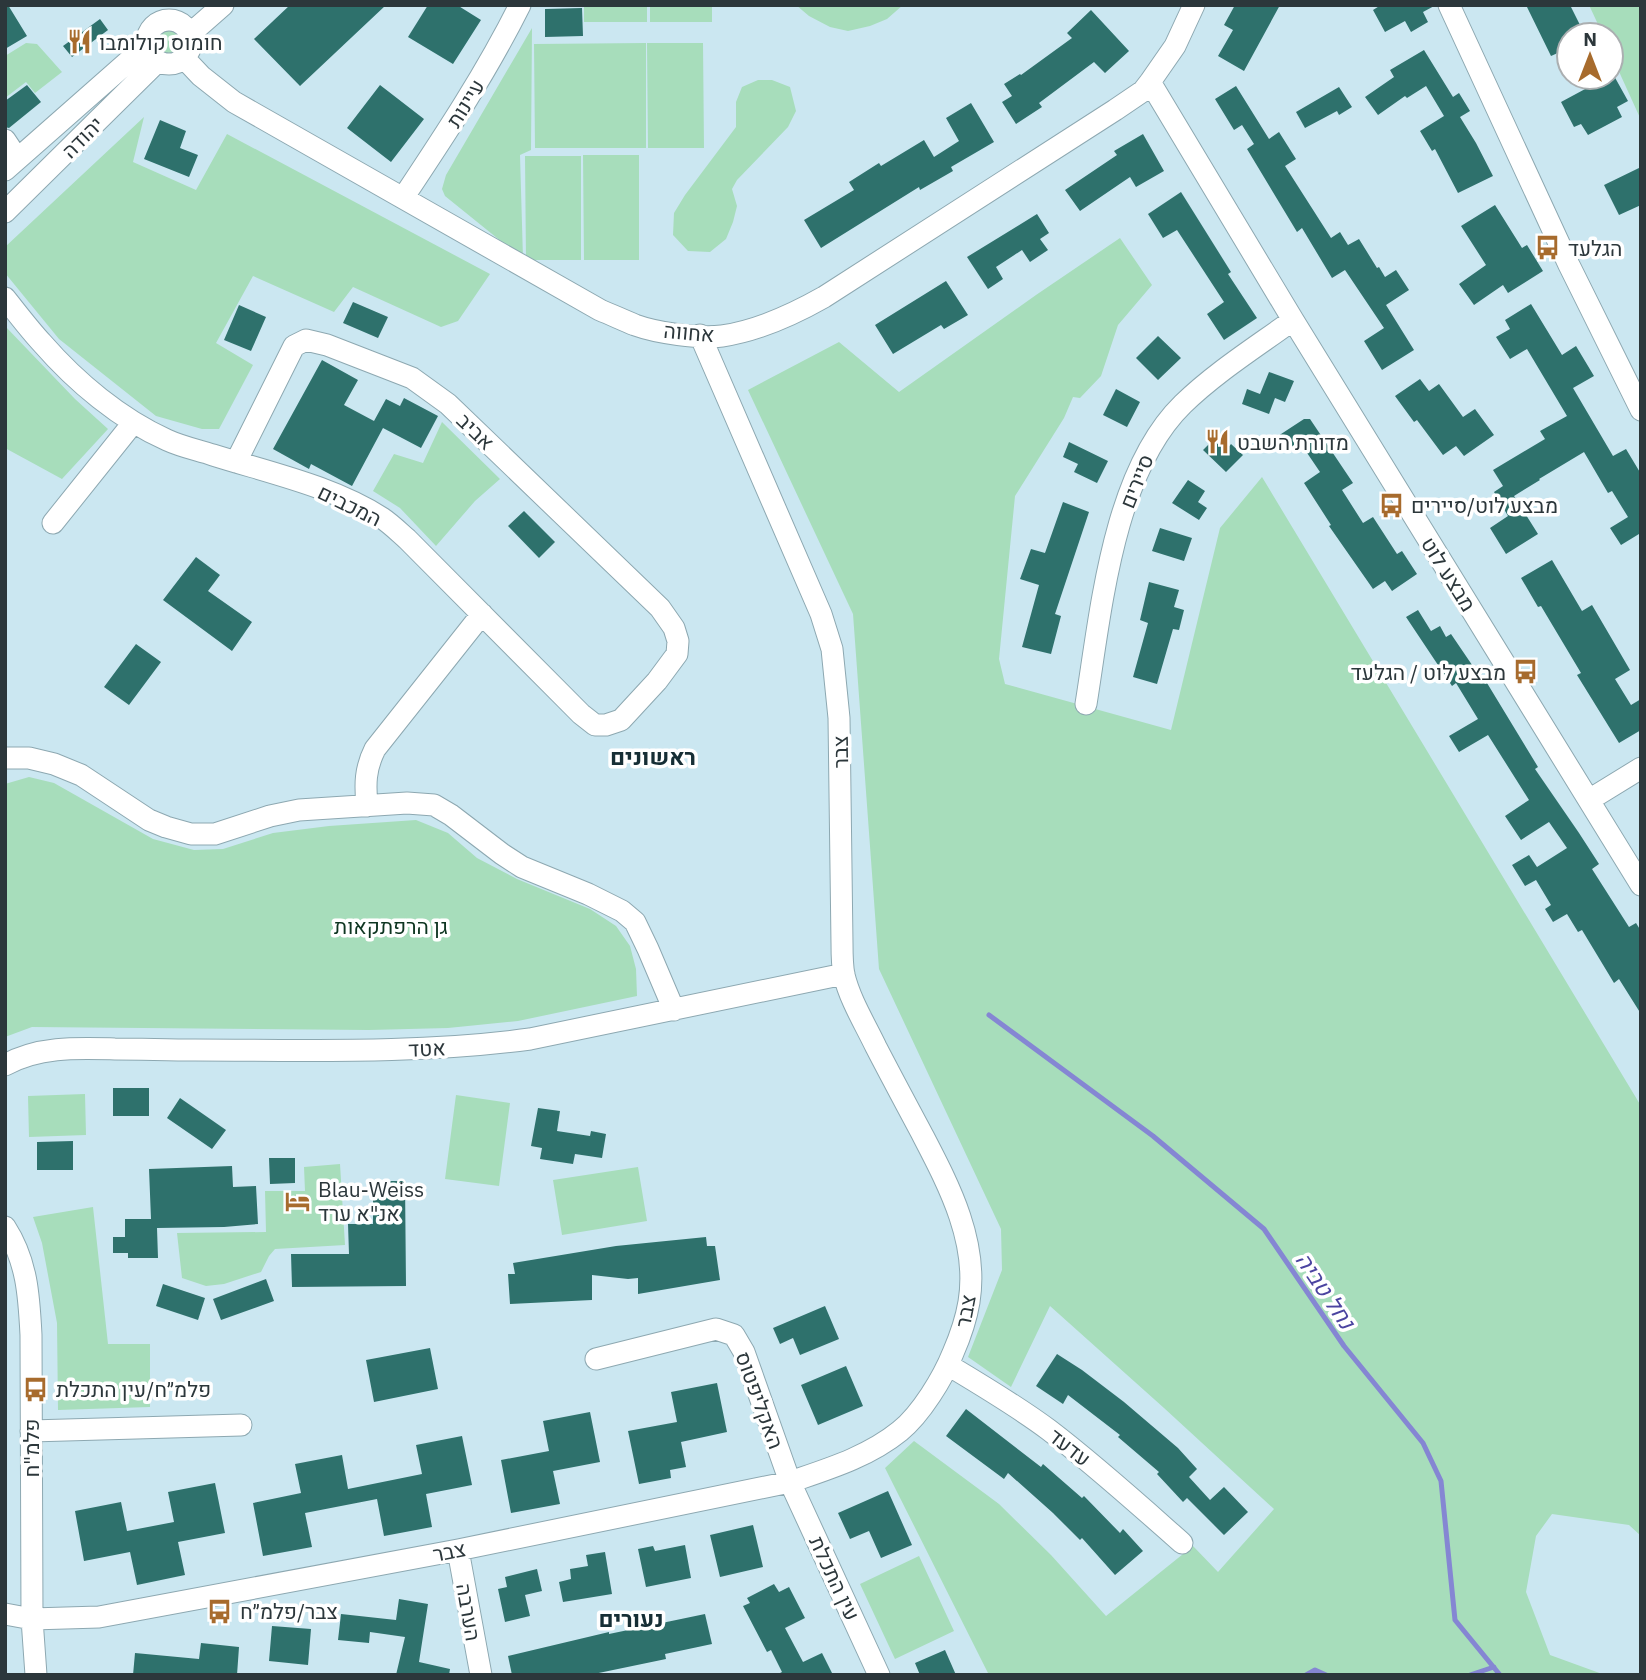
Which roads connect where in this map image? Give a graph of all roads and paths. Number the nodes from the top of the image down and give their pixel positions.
1 (191, 5) edge
2 (223, 5) edge
3 (520, 5) edge
4 (1195, 5) edge
5 (1449, 5) edge
6 (183, 27) junction
7 (152, 53) junction
8 (184, 58) junction
9 (1150, 82) junction
10 (5, 140) edge
11 (11, 164) edge
12 (403, 198) junction
13 (5, 212) edge
14 (5, 298) edge
15 (1293, 320) junction
16 (700, 335) junction
17 (1641, 410) edge
18 (133, 423) junction
19 (236, 462) junction
20 (53, 523) dead end
21 (482, 614) junction
22 (657, 681) joint
23 (1086, 704) dead end
24 (5, 758) edge
25 (1641, 768) edge
26 (1589, 800) junction
27 (367, 806) junction
28 (1641, 885) edge
29 (844, 974) junction
30 (674, 1010) junction
31 (5, 1065) edge
32 (5, 1227) edge
33 (596, 1359) dead end
34 (948, 1365) junction
35 (241, 1425) dead end
36 (31, 1431) junction
37 (790, 1482) junction
38 (1182, 1543) dead end
39 (458, 1550) junction
40 (5, 1614) edge
41 (32, 1619) junction
42 (36, 1675) edge
43 (481, 1675) edge
44 (879, 1675) edge

1 - 6 street
2 - 6 street
3 - 12 street, עיינות
4 - 9 street, אחווה
5 - 17 street
6 - 7 street
6 - 8 street
7 - 8 street
7 - 11 street, יהודה
7 - 13 street, יהודה
8 - 12 street, אחווה
9 - 15 street, מבצע לוט
9 - 16 street, אחווה
10 - 11 street
12 - 16 street, אחווה
14 - 18 street, המכבים
15 - 23 street, סיירים
15 - 26 street, מבצע לוט
16 - 29 street, צבר
18 - 19 street, המכבים
18 - 20 street
19 - 21 street, המכבים
19 - 22 street, אביב
21 - 22 street, המכבים
21 - 27 street
24 - 27 street
25 - 26 street
26 - 28 street, מבצע לוט
27 - 30 street
29 - 30 street, אטד
29 - 34 street, צבר
30 - 31 street, אטד
32 - 36 street, פלמ"ח
33 - 37 street, האקליפטוס
34 - 37 street, צבר
34 - 38 street, עדעד
35 - 36 street
36 - 41 street, פלמ"ח
37 - 39 street, צבר
37 - 44 street, עין התכלת
39 - 41 street, צבר
39 - 43 street, הערבה
40 - 41 street, צבר
41 - 42 street, פלמ"ח

